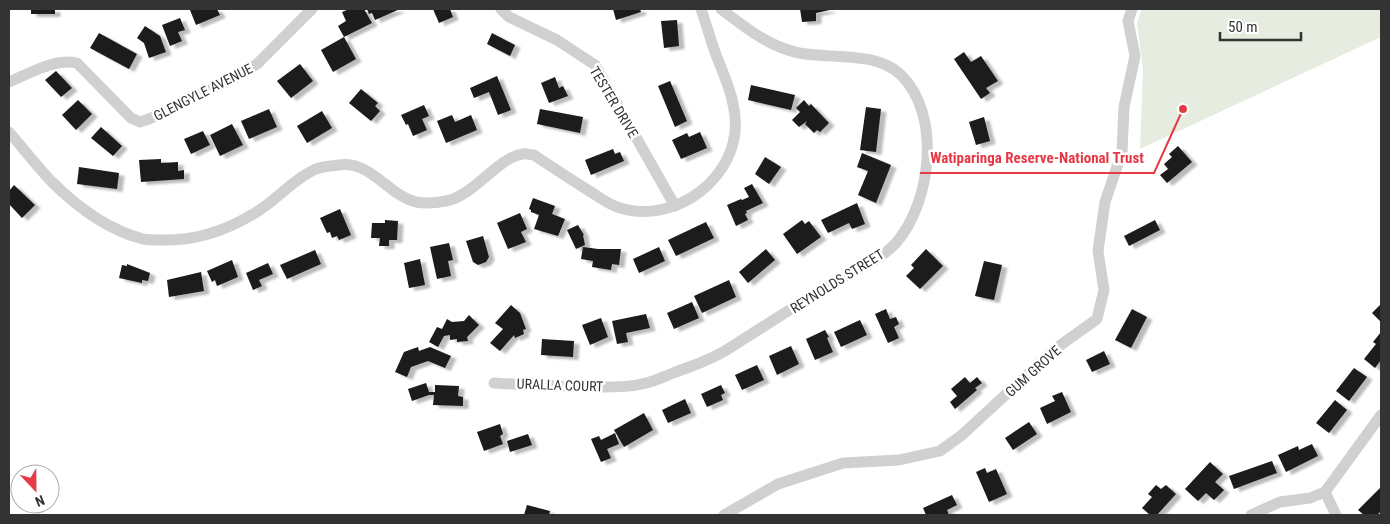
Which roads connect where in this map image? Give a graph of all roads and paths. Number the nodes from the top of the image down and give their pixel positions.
1 (312, 9) edge
2 (501, 9) edge
3 (719, 9) edge
4 (1132, 9) edge
5 (701, 10) edge
6 (9, 82) edge
7 (9, 132) edge
8 (675, 206) junction
9 (494, 383) dead end
10 (626, 387) joint
11 (1381, 415) edge
12 (1325, 492) junction
13 (724, 515) edge
14 (1252, 515) edge
15 (1336, 515) edge

1 - 6 street, GLENGYLE AVENUE
2 - 8 street, TESTER DRIVE
3 - 5 street, REYNOLDS STREET
3 - 10 street, REYNOLDS STREET
4 - 13 street, GUM GROVE
5 - 8 street
7 - 8 street
9 - 10 street, URALLA COURT
11 - 12 street
12 - 14 street
12 - 15 street

